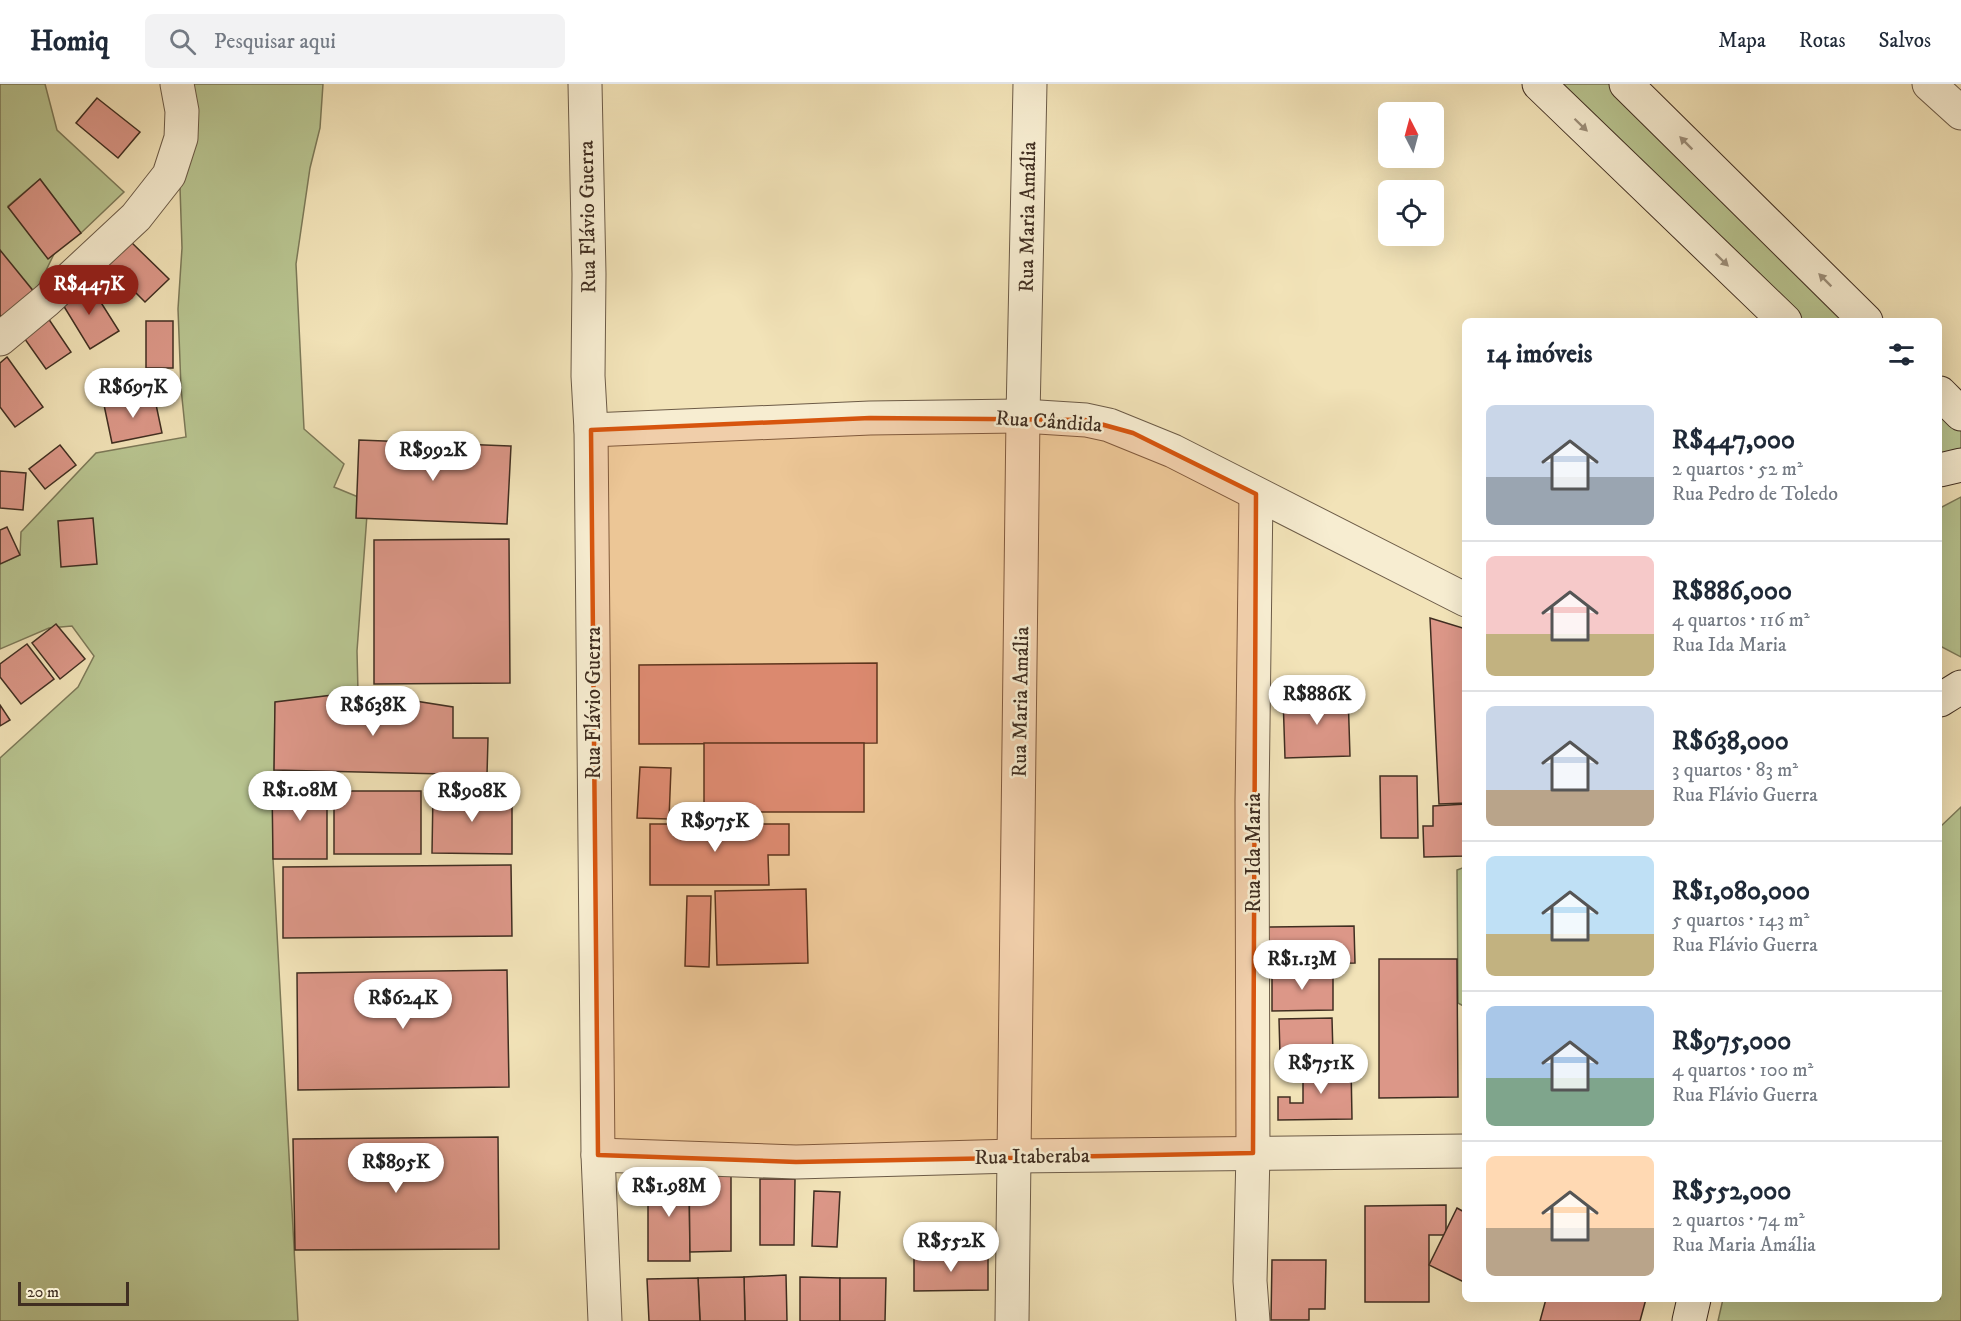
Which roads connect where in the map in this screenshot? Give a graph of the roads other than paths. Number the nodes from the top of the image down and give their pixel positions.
1 (177, 84) edge
2 (585, 84) edge
3 (1030, 84) edge
4 (1539, 84) edge
5 (1626, 84) edge
6 (1934, 86) edge
7 (1961, 112) edge
8 (1782, 318) edge
9 (1863, 318) edge
10 (0, 339) edge
11 (1942, 395) edge
12 (1961, 414) edge
13 (1023, 416) junction
14 (591, 429) junction
15 (1961, 465) edge
16 (1942, 470) edge
17 (1256, 494) junction
18 (1462, 598) edge
19 (1942, 672) edge
20 (1961, 676) edge
21 (1961, 687) edge
22 (1942, 699) edge
23 (1462, 1151) edge
24 (1253, 1153) junction
25 (598, 1155) junction
26 (1014, 1156) junction
27 (1693, 1302) edge
28 (604, 1321) edge
29 (1012, 1321) edge
30 (1253, 1321) edge
31 (1689, 1321) edge

1 - 10 street
2 - 14 street, Rua Flávio Guerra
3 - 13 street, Rua Maria Amália
4 -> 8 street
9 -> 5 street
6 - 7 street
11 - 12 street
13 - 14 street, Rua Cândida
13 - 17 street, Rua Cândida
13 - 26 street, Rua Maria Amália
14 - 25 street, Rua Flávio Guerra
15 - 16 street
17 - 18 street, Rua Cândida
17 - 24 street, Rua Ida Maria
19 - 20 street
21 - 22 street
23 - 24 street, Rua Itaberaba
24 - 26 street, Rua Itaberaba
24 - 30 street, Rua Ida Maria
25 - 26 street, Rua Itaberaba
25 - 28 street, Rua Flávio Guerra
26 - 29 street, Rua Maria Amália
27 - 31 street

